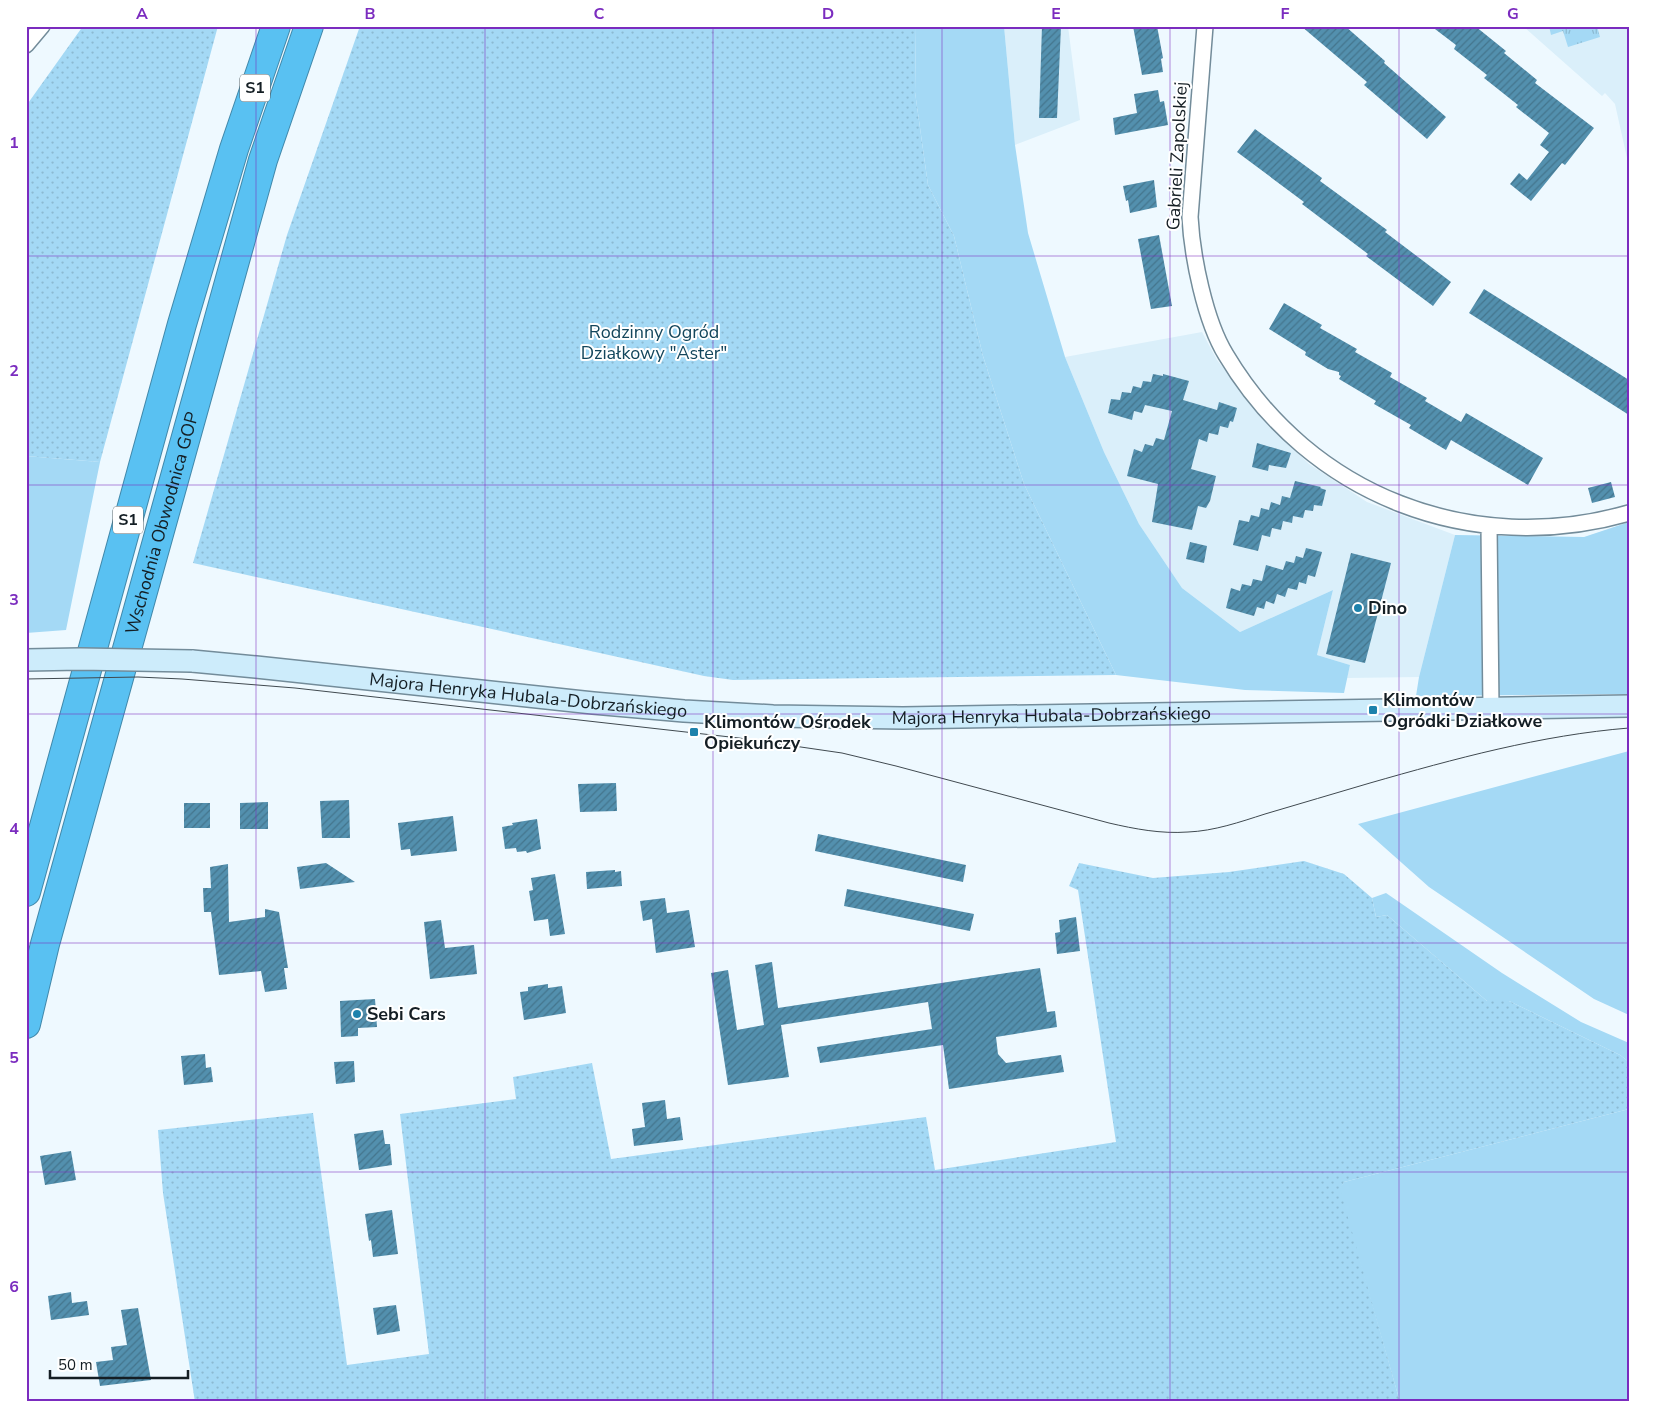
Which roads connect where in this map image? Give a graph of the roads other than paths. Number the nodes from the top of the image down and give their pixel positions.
1 (42, 26) edge
2 (276, 26) edge
3 (309, 26) edge
4 (1205, 26) edge
5 (26, 44) edge
6 (1629, 513) edge
7 (1489, 526) junction
8 (26, 660) edge
9 (1629, 706) edge
10 (1491, 708) junction
11 (26, 892) edge
12 (26, 1024) edge

1 - 5 street
2 - 11 highway, Wschodnia Obwodnica GOP / S1
3 - 12 highway, Wschodnia Obwodnica GOP / S1
4 - 7 street, Gabrieli Zapolskiej
6 - 7 street, Gabrieli Zapolskiej
7 - 10 street
8 - 10 street, Majora Henryka Hubala-Dobrzańskiego, bridge
9 - 10 street, Majora Henryka Hubala-Dobrzańskiego

